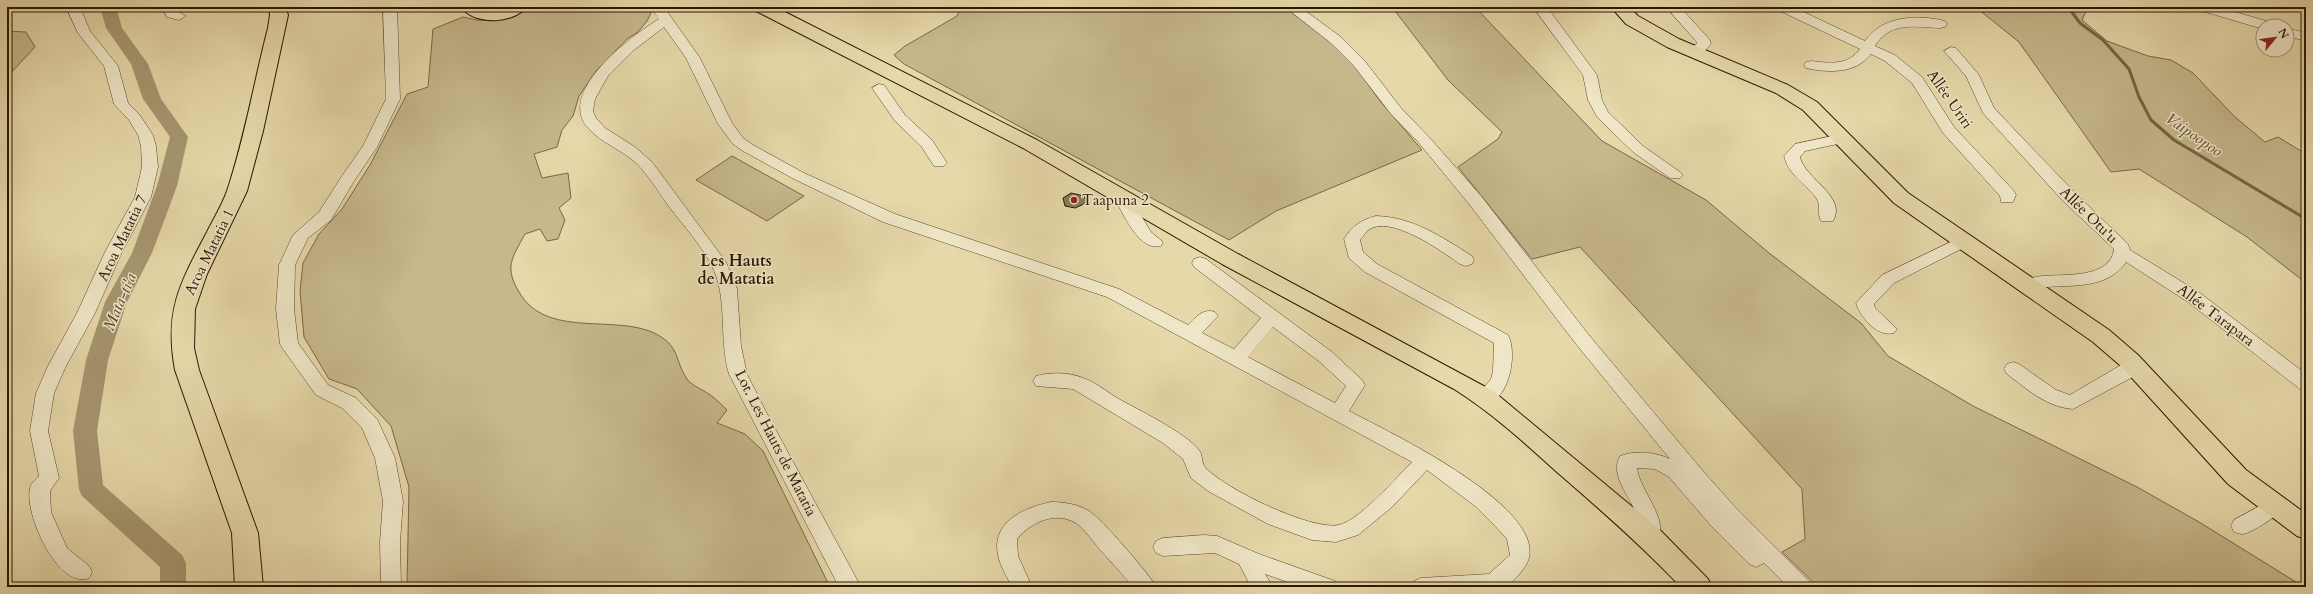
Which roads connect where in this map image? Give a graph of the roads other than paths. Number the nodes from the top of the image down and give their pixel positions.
1 (73, 7) edge
2 (277, 7) edge
3 (390, 7) edge
4 (469, 7) edge
5 (518, 7) edge
6 (762, 7) edge
7 (1292, 7) edge
8 (1540, 7) edge
9 (1619, 7) edge
10 (1673, 7) edge
11 (1783, 7) edge
12 (2204, 7) edge
13 (661, 13) edge
14 (2255, 22) edge
15 (1940, 24) dead end
16 (2295, 34) edge
17 (2306, 37) edge
18 (1866, 47) junction
19 (1950, 51) dead end
20 (1695, 53) junction
21 (1811, 65) dead end
22 (879, 88) dead end
23 (1842, 139) junction
24 (939, 163) dead end
25 (1675, 175) dead end
26 (1121, 196) junction
27 (2007, 198) dead end
28 (1827, 217) dead end
29 (1963, 240) junction
30 (1155, 242) dead end
31 (2122, 253) junction
32 (1466, 260) dead end
33 (1200, 263) dead end
34 (2028, 285) junction
35 (1209, 316) dead end
36 (1271, 317) junction
37 (1888, 329) dead end
38 (1190, 334) junction
39 (1236, 358) junction
40 (2136, 367) junction
41 (2013, 369) dead end
42 (1042, 381) dead end
43 (2306, 384) edge
44 (1485, 397) junction
45 (1338, 413) junction
46 (1426, 460) junction
47 (2274, 506) junction
48 (2240, 526) dead end
49 (2306, 528) edge
50 (1650, 537) junction
51 (1163, 547) dead end
52 (1247, 559) junction
53 (82, 572) dead end
54 (1496, 585) edge
55 (249, 587) edge
56 (391, 587) edge
57 (851, 587) edge
58 (1022, 587) edge
59 (1146, 587) edge
60 (1263, 587) edge
61 (1328, 587) edge
62 (1421, 587) edge
63 (1698, 587) edge
64 (1786, 587) edge
65 (1802, 587) edge

1 - 53 street, Aroa Matatia 7
2 - 55 main road, Aroa Matatia 1
3 - 56 street
4 - 5 main road
6 - 26 main road
7 - 65 street
8 - 25 street
9 - 20 main road
10 - 20 street
11 - 18 street, Allée Uriri
12 - 14 street
13 - 38 street
13 - 57 street, Lot. Les Hauts de Matatia
15 - 18 street
16 - 17 street
18 - 21 street
18 - 27 street, Allée Uriri
19 - 31 street, Allée Otu'u
20 - 23 main road
22 - 24 street
23 - 28 street
23 - 29 main road
26 - 30 street
26 - 44 main road
29 - 34 main road
29 - 37 street
31 - 34 street, Allée Otu'u
31 - 43 street, Allée Tarapara
32 - 44 street
33 - 36 street
34 - 40 main road
35 - 38 street
36 - 39 street
36 - 45 street
38 - 39 street
39 - 45 street
40 - 41 street
40 - 47 main road
42 - 46 street
44 - 50 main road
45 - 46 street
46 - 54 street
47 - 48 street
47 - 49 main road
50 - 63 main road
50 - 64 street
51 - 52 street
52 - 60 street
52 - 61 street
54 - 62 street
58 - 59 street

